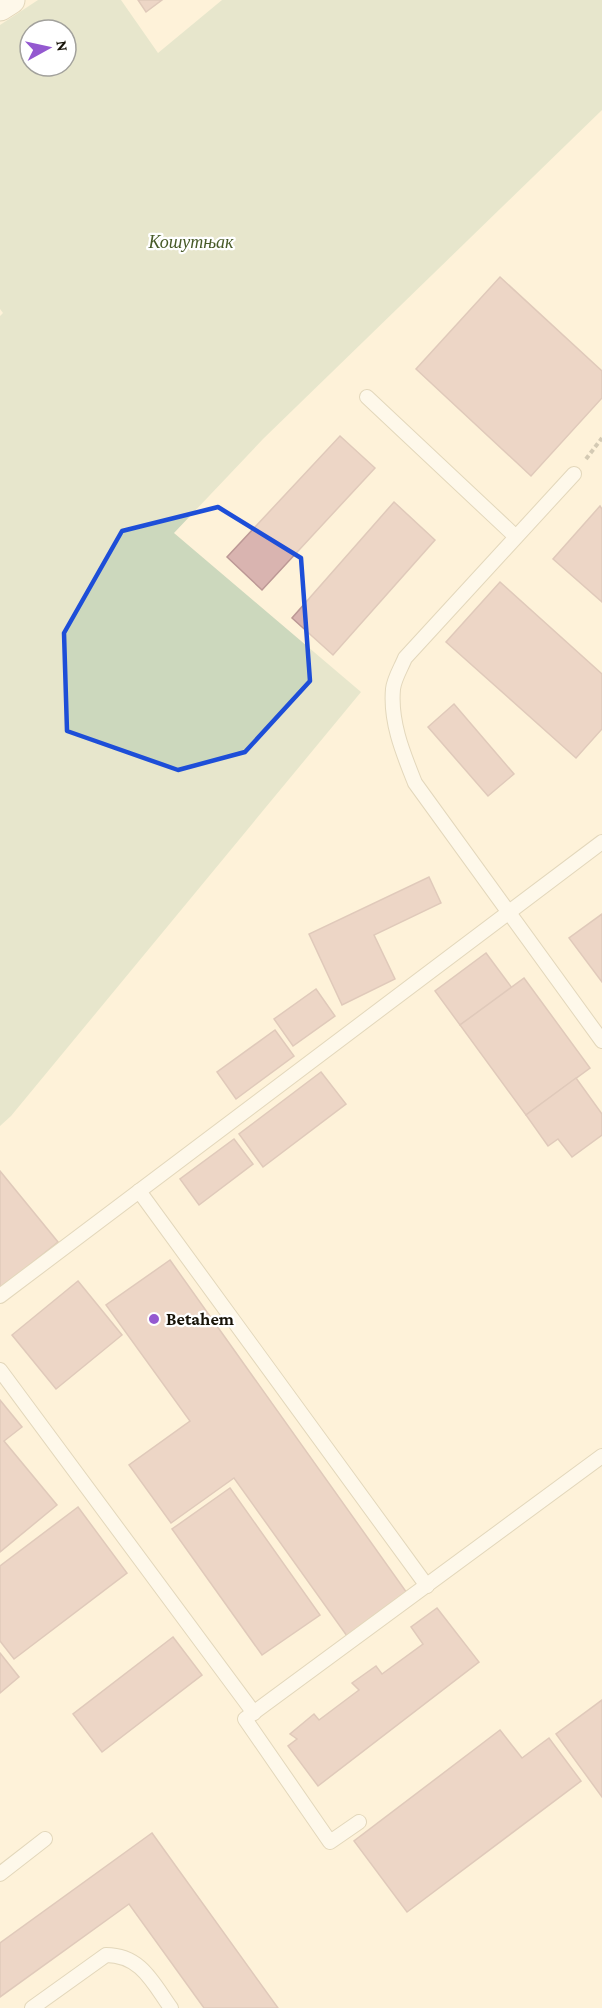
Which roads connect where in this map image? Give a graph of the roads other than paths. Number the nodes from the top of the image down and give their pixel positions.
1 (11, 0) edge
2 (0, 7) edge
3 (367, 397) dead end
4 (574, 474) dead end
5 (515, 536) junction
6 (602, 842) edge
7 (507, 913) junction
8 (602, 1041) edge
9 (139, 1191) junction
10 (0, 1296) edge
11 (0, 1370) edge
12 (602, 1456) edge
13 (427, 1586) junction
14 (254, 1713) junction
15 (359, 1822) dead end
16 (45, 1839) dead end
17 (0, 1874) edge
18 (32, 2008) edge
19 (171, 2008) edge

1 - 2 street
3 - 5 lane
4 - 5 lane
5 - 7 lane
6 - 7 lane
7 - 8 lane
7 - 9 lane
9 - 10 lane
9 - 13 lane
11 - 14 lane
12 - 13 lane
13 - 14 lane
14 - 15 lane
16 - 17 lane
18 - 19 lane

